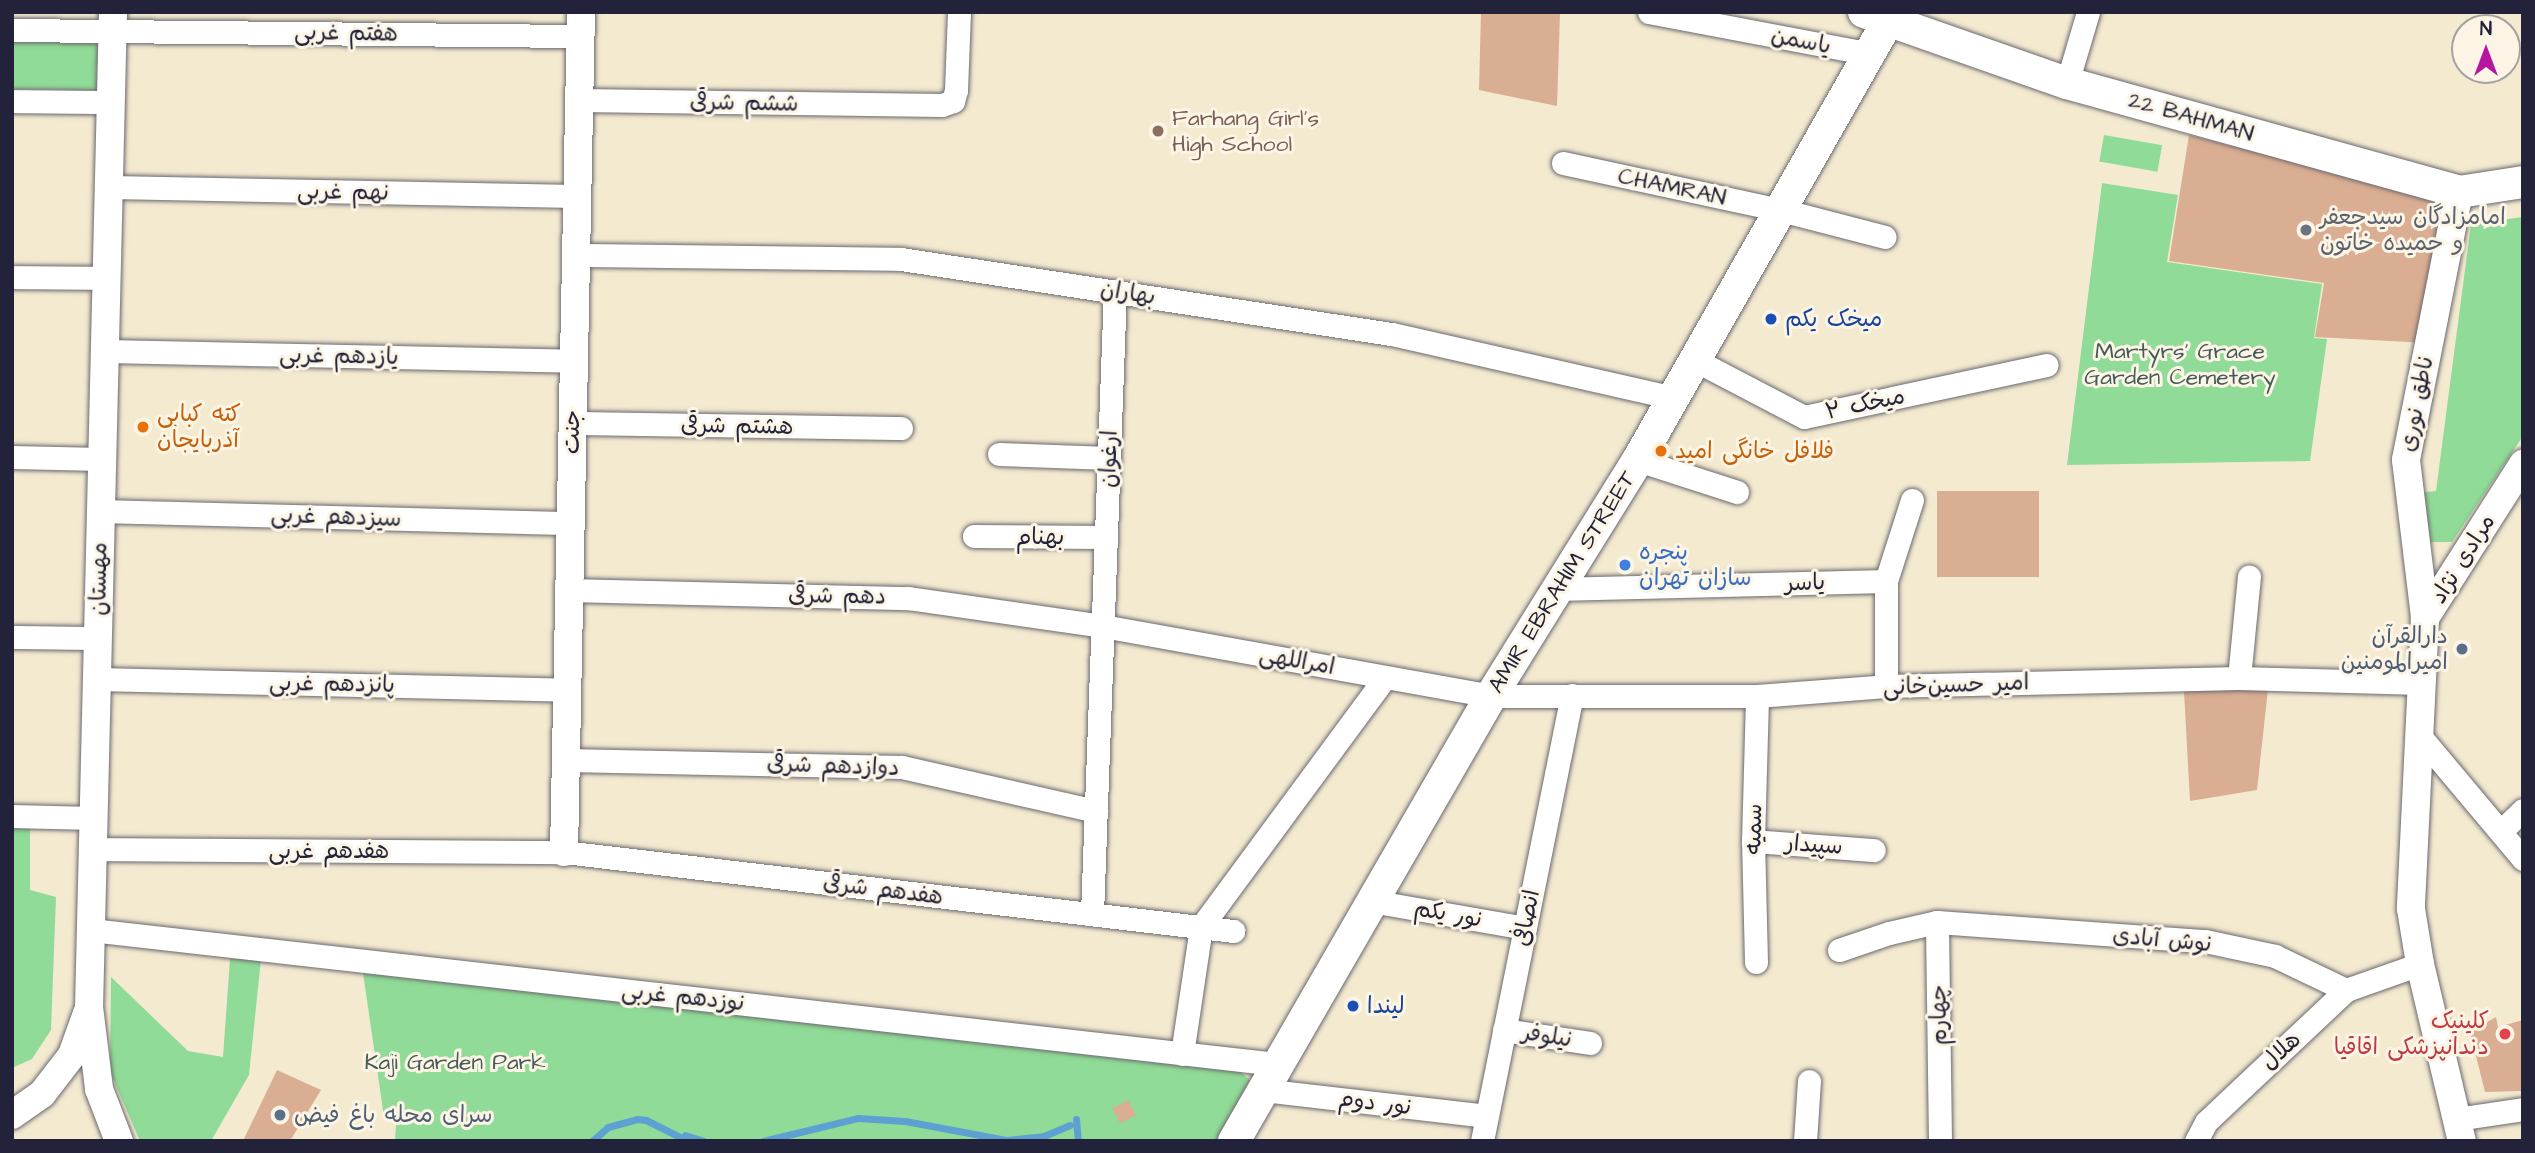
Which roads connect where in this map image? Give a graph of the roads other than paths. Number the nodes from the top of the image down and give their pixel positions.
1 (959, 12) edge
2 (1649, 12) edge
3 (2088, 12) edge
4 (1876, 17) edge
5 (113, 22) edge
6 (580, 24) edge
7 (12, 30) edge
8 (1871, 54) junction
9 (2067, 83) junction
10 (12, 100) edge
11 (579, 100) junction
12 (111, 102) junction
13 (1563, 163) dead end
14 (2523, 182) edge
15 (109, 187) junction
16 (2459, 192) junction
17 (577, 196) junction
18 (1781, 210) junction
19 (1885, 237) dead end
20 (576, 255) junction
21 (12, 277) edge
22 (107, 278) junction
23 (1115, 291) junction
24 (105, 351) junction
25 (1695, 360) junction
26 (574, 361) junction
27 (2046, 365) dead end
28 (1673, 398) junction
29 (573, 424) junction
30 (901, 428) dead end
31 (999, 454) dead end
32 (12, 457) edge
33 (1109, 458) junction
34 (102, 459) junction
35 (1638, 460) junction
36 (2523, 464) edge
37 (1737, 492) dead end
38 (1912, 500) dead end
39 (101, 511) junction
40 (570, 523) junction
41 (974, 536) dead end
42 (1106, 537) junction
43 (2249, 576) dead end
44 (1886, 581) junction
45 (1556, 589) junction
46 (569, 590) junction
47 (2425, 618) junction
48 (1103, 626) junction
49 (12, 638) edge
50 (98, 638) junction
51 (1385, 677) junction
52 (2239, 678) junction
53 (97, 679) junction
54 (2421, 683) junction
55 (1886, 686) junction
56 (567, 690) junction
57 (1572, 695) junction
58 (1491, 696) junction
59 (1757, 696) junction
60 (2419, 735) junction
61 (566, 760) junction
62 (2523, 810) edge
63 (1096, 811) junction
64 (12, 816) edge
65 (93, 818) junction
66 (2501, 831) junction
67 (1753, 841) junction
68 (93, 849) junction
69 (1874, 849) dead end
70 (564, 852) junction
71 (2523, 859) edge
72 (1371, 901) junction
73 (1092, 914) junction
74 (1937, 922) junction
75 (1201, 927) junction
76 (1525, 928) junction
77 (91, 930) junction
78 (1233, 931) dead end
79 (1839, 950) dead end
80 (1756, 962) dead end
81 (2420, 964) junction
82 (2346, 990) junction
83 (89, 1007) junction
84 (1504, 1030) junction
85 (1590, 1043) dead end
86 (1182, 1054) junction
87 (1269, 1077) junction
88 (1809, 1081) dead end
89 (2523, 1109) edge
90 (12, 1115) edge
91 (1487, 1116) junction
92 (2459, 1130) edge
93 (119, 1141) edge
94 (1234, 1141) edge
95 (1482, 1141) edge
96 (1805, 1141) edge
97 (1940, 1141) edge
98 (2196, 1141) edge

1 - 11 street, ششم شرقی
2 - 8 street, یاسمن
3 - 9 street
4 - 8 main road, AMIR EBRAHIM STREET
4 - 9 main road, 22 BAHMAN
5 - 6 street, هفتم غربی
5 - 7 street, هفتم غربی
5 - 12 street, مهستان
6 - 11 street, جنت
8 - 18 main road, AMIR EBRAHIM STREET
9 - 16 main road, 22 BAHMAN
10 - 12 street
11 - 17 street, جنت
12 - 15 street, مهستان
13 - 18 street, CHAMRAN
14 - 16 main road, 22 BAHMAN
15 - 17 street, نهم غربی
15 - 22 street, مهستان
16 - 47 street, ناطق نوری
17 - 20 street, جنت
18 - 19 street, CHAMRAN
18 - 25 main road, AMIR EBRAHIM STREET
20 - 23 street, بهاران
20 - 26 street, جنت
21 - 22 street
22 - 24 street, مهستان
23 - 28 street, بهاران
23 - 33 street, ارغوان
24 - 26 street, یازدهم غربی
24 - 34 street, مهستان
25 - 27 street, میخک ۲
25 - 28 main road, AMIR EBRAHIM STREET
26 - 29 street, جنت
28 - 35 main road, AMIR EBRAHIM STREET
29 - 30 street, هشتم شرقی
29 - 40 street, جنت
31 - 33 street
32 - 34 street
33 - 42 street, ارغوان
34 - 39 street, مهستان
35 - 37 street
35 - 45 main road, AMIR EBRAHIM STREET
36 - 47 street, مرادی نژاد
38 - 44 street
39 - 40 street, سیزدهم غربی
39 - 50 street, مهستان
40 - 46 street, جنت
41 - 42 street, بهنام
42 - 48 street, ارغوان
43 - 52 street
44 - 45 street, یاسر
44 - 55 street
45 - 58 main road, AMIR EBRAHIM STREET
46 - 48 street, دهم شرقی
46 - 56 street, جنت
47 - 54 street, ناطق نوری
48 - 51 street, امراللهی
48 - 63 street, ارغوان
49 - 50 street
50 - 53 street, مهستان
51 - 58 street, امراللهی
51 - 75 street
52 - 54 street, امیر حسین‌خانی
52 - 55 street, امیر حسین‌خانی
53 - 56 street, پانزدهم غربی
53 - 65 street, مهستان
54 - 60 street, ناطق نوری
55 - 59 street, امیر حسین‌خانی
56 - 61 street, جنت
57 - 58 street, امیر حسین‌خانی
57 - 59 street, امیر حسین‌خانی
57 - 76 street, انصافی
58 - 72 main road, AMIR EBRAHIM STREET
59 - 67 street, سمیه
60 - 66 street
60 - 81 street, ناطق نوری
61 - 63 street, دوازدهم شرقی
61 - 70 street, جنت
62 - 66 street
63 - 73 street, ارغوان
64 - 65 street
65 - 68 street, مهستان
66 - 71 street
67 - 69 street, سپیدار
67 - 80 street, سمیه
68 - 70 street, هفدهم غربی
68 - 77 street, مهستان
70 - 73 street, هفدهم شرقی
72 - 76 street, نور یکم
72 - 87 main road, AMIR EBRAHIM STREET
73 - 75 street, هفدهم شرقی
74 - 79 street
74 - 82 street, نوش آبادی
74 - 97 street, چهارم
75 - 78 street, هفدهم شرقی
75 - 86 street
76 - 84 street, انصافی
77 - 83 street, مهستان
77 - 86 street, نوزدهم غربی
81 - 82 street, هلال
81 - 92 street, ناطق نوری
82 - 98 street, هلال
83 - 90 street
83 - 93 street, مهستان
84 - 85 street, نیلوفر
84 - 91 street, انصافی
86 - 87 street, نوزدهم غربی
87 - 91 street, نور دوم
87 - 94 main road, AMIR EBRAHIM STREET
88 - 96 street
89 - 92 street
91 - 95 street, انصافی

